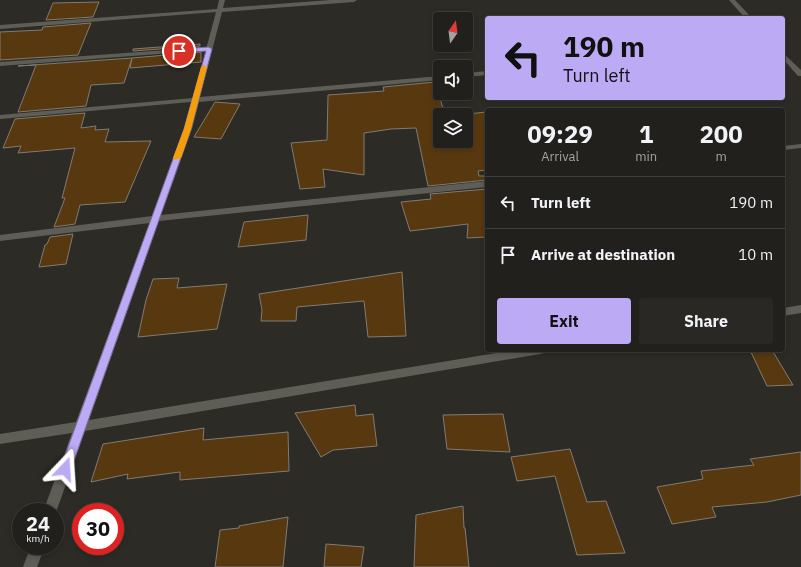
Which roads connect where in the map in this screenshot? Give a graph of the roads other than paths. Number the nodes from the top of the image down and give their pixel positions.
1 (222, 0) edge
2 (354, 0) edge
3 (732, 0) edge
4 (220, 10) junction
5 (747, 16) edge
6 (0, 27) edge
7 (209, 49) junction
8 (785, 57) edge
9 (0, 64) edge
10 (485, 73) edge
11 (473, 74) edge
12 (801, 74) edge
13 (433, 79) edge
14 (195, 100) junction
15 (0, 117) edge
16 (801, 146) edge
17 (785, 148) edge
18 (485, 184) edge
19 (155, 219) junction
20 (0, 238) edge
21 (801, 309) edge
22 (785, 312) edge
23 (528, 352) edge
24 (81, 426) junction
25 (0, 439) edge
26 (53, 503) edge
27 (35, 555) edge
28 (30, 567) edge

1 - 4 street
2 - 4 street
3 - 5 street
4 - 6 street
4 - 7 street
7 - 9 street
7 - 14 street
8 - 12 street
10 - 11 street
13 - 14 street
14 - 15 street
14 - 19 street
16 - 17 street
18 - 19 street
19 - 20 street
19 - 24 street
21 - 22 street
23 - 24 street
24 - 25 street
24 - 26 street
27 - 28 street

